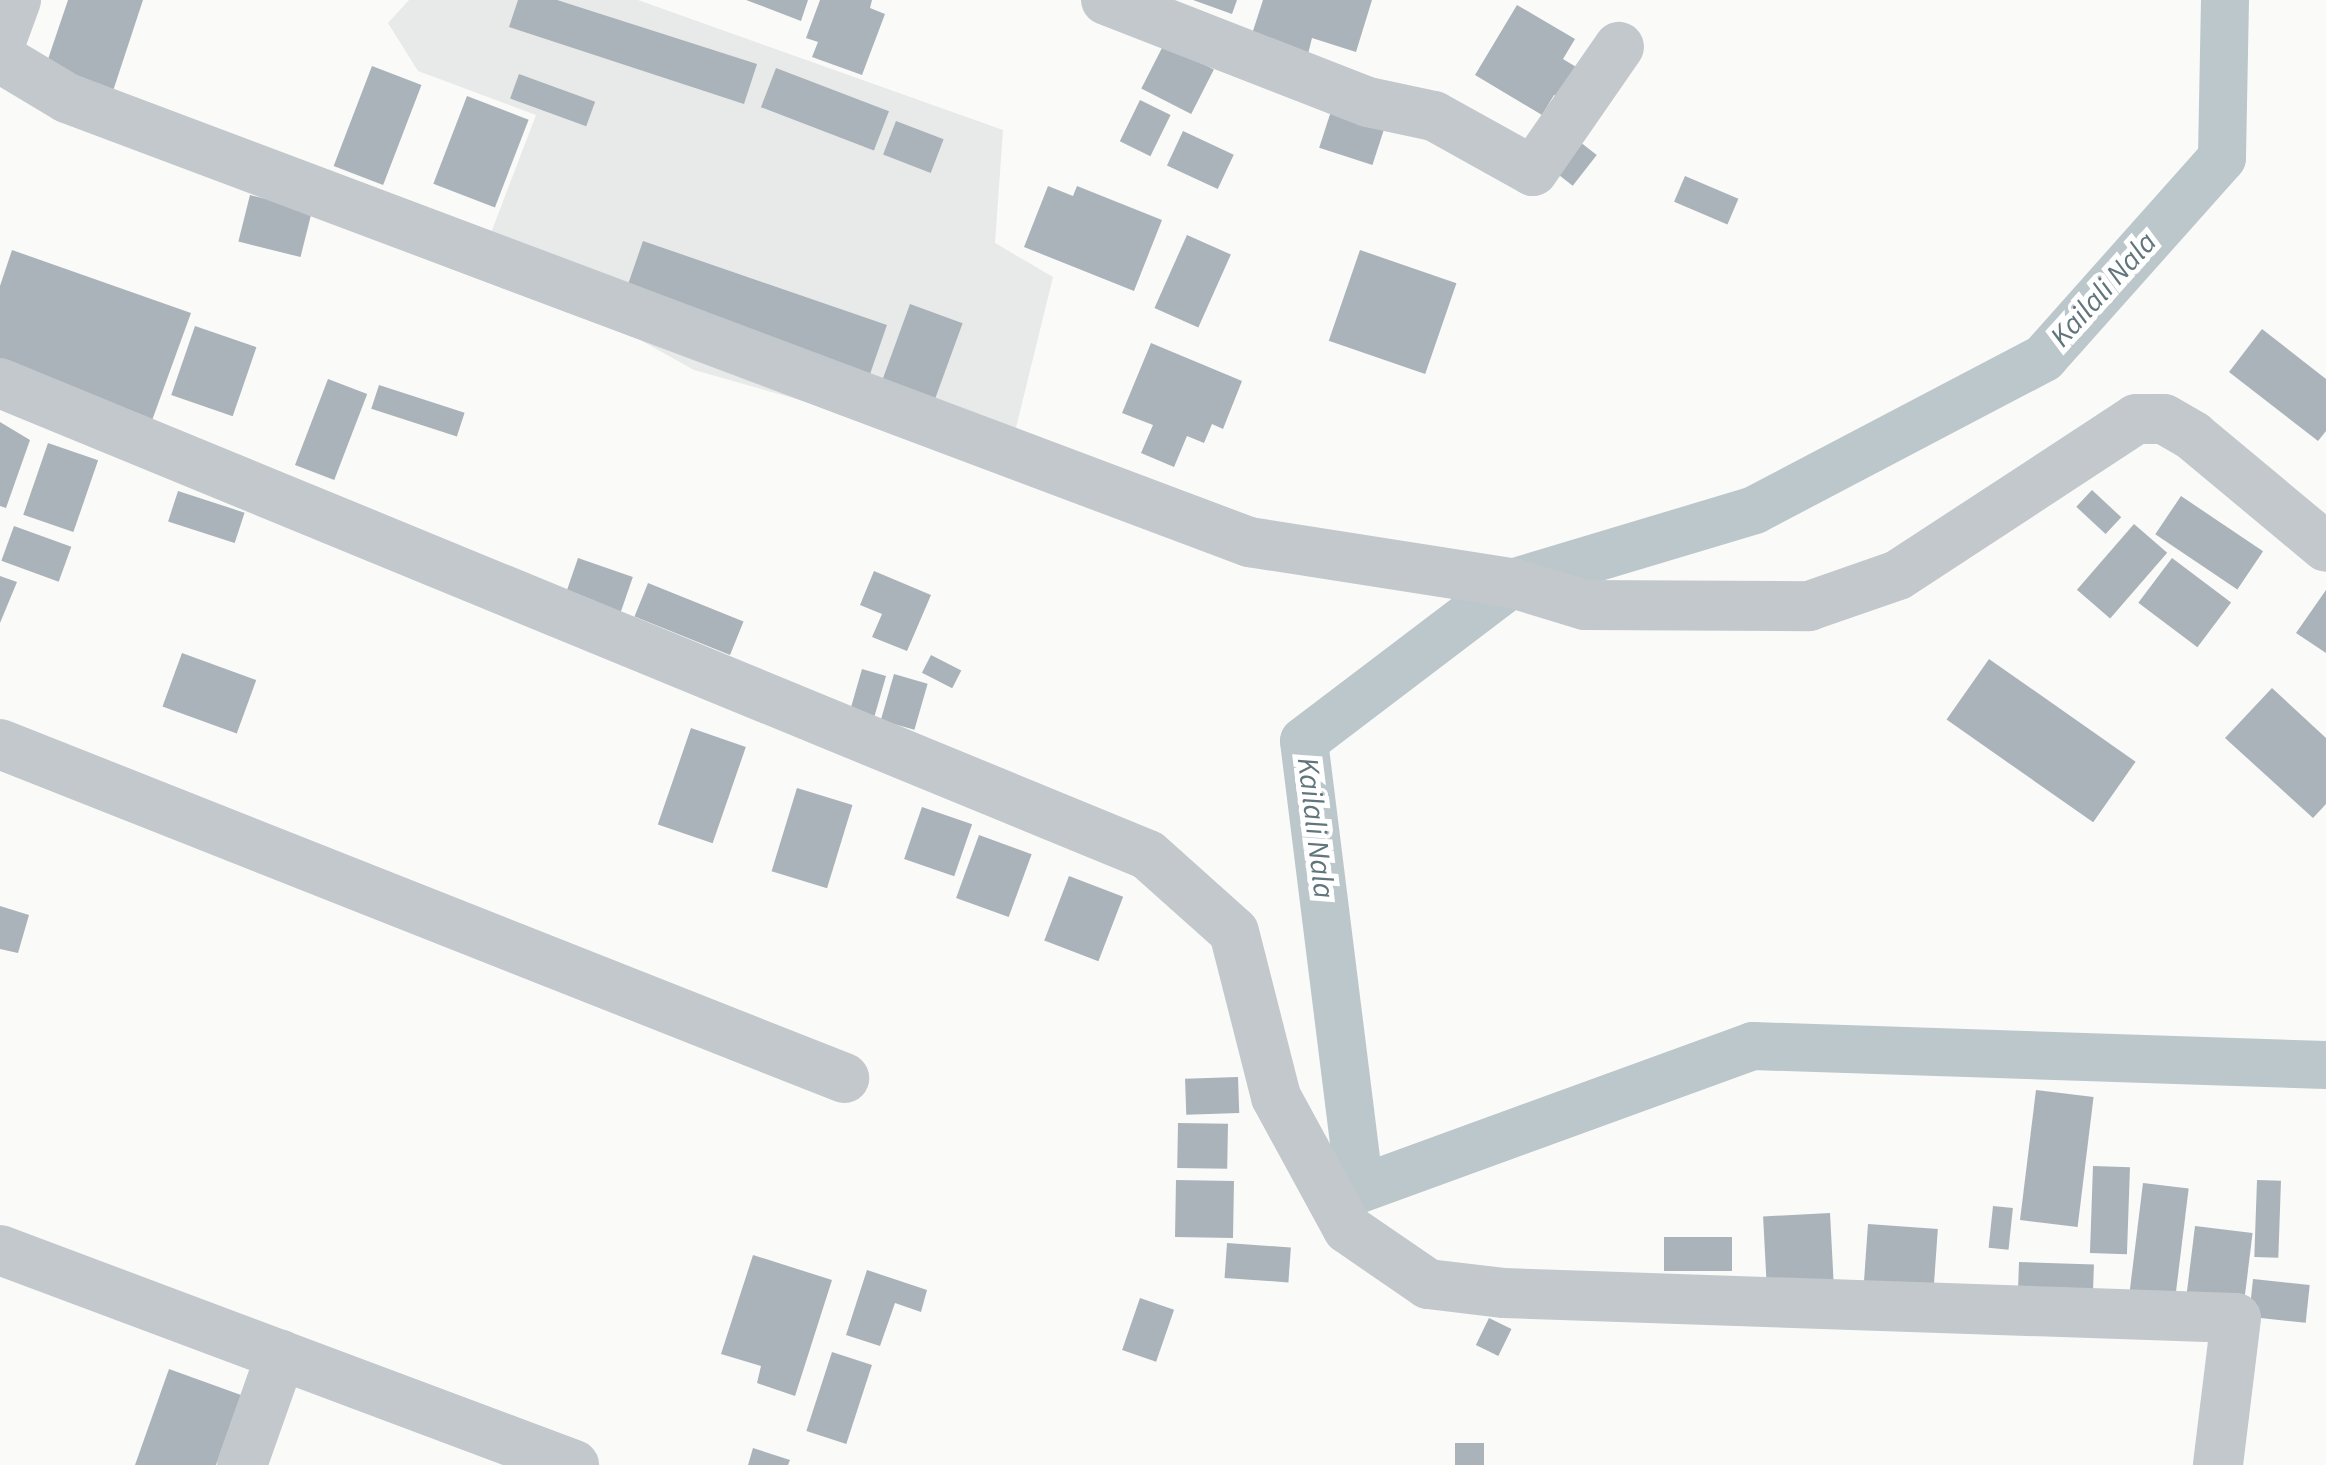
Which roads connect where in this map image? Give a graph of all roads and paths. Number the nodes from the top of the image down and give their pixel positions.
1 (16, 0) edge
2 (1106, 0) edge
3 (0, 44) edge
4 (1619, 47) dead end
5 (0, 58) edge
6 (0, 383) edge
7 (2326, 547) edge
8 (0, 744) edge
9 (844, 1078) dead end
10 (0, 1250) edge
11 (281, 1355) junction
12 (242, 1465) edge
13 (574, 1465) edge
14 (2218, 1465) edge

1 - 3 street
2 - 4 street
5 - 7 street
6 - 14 street
8 - 9 street
10 - 11 street
11 - 12 street
11 - 13 street

